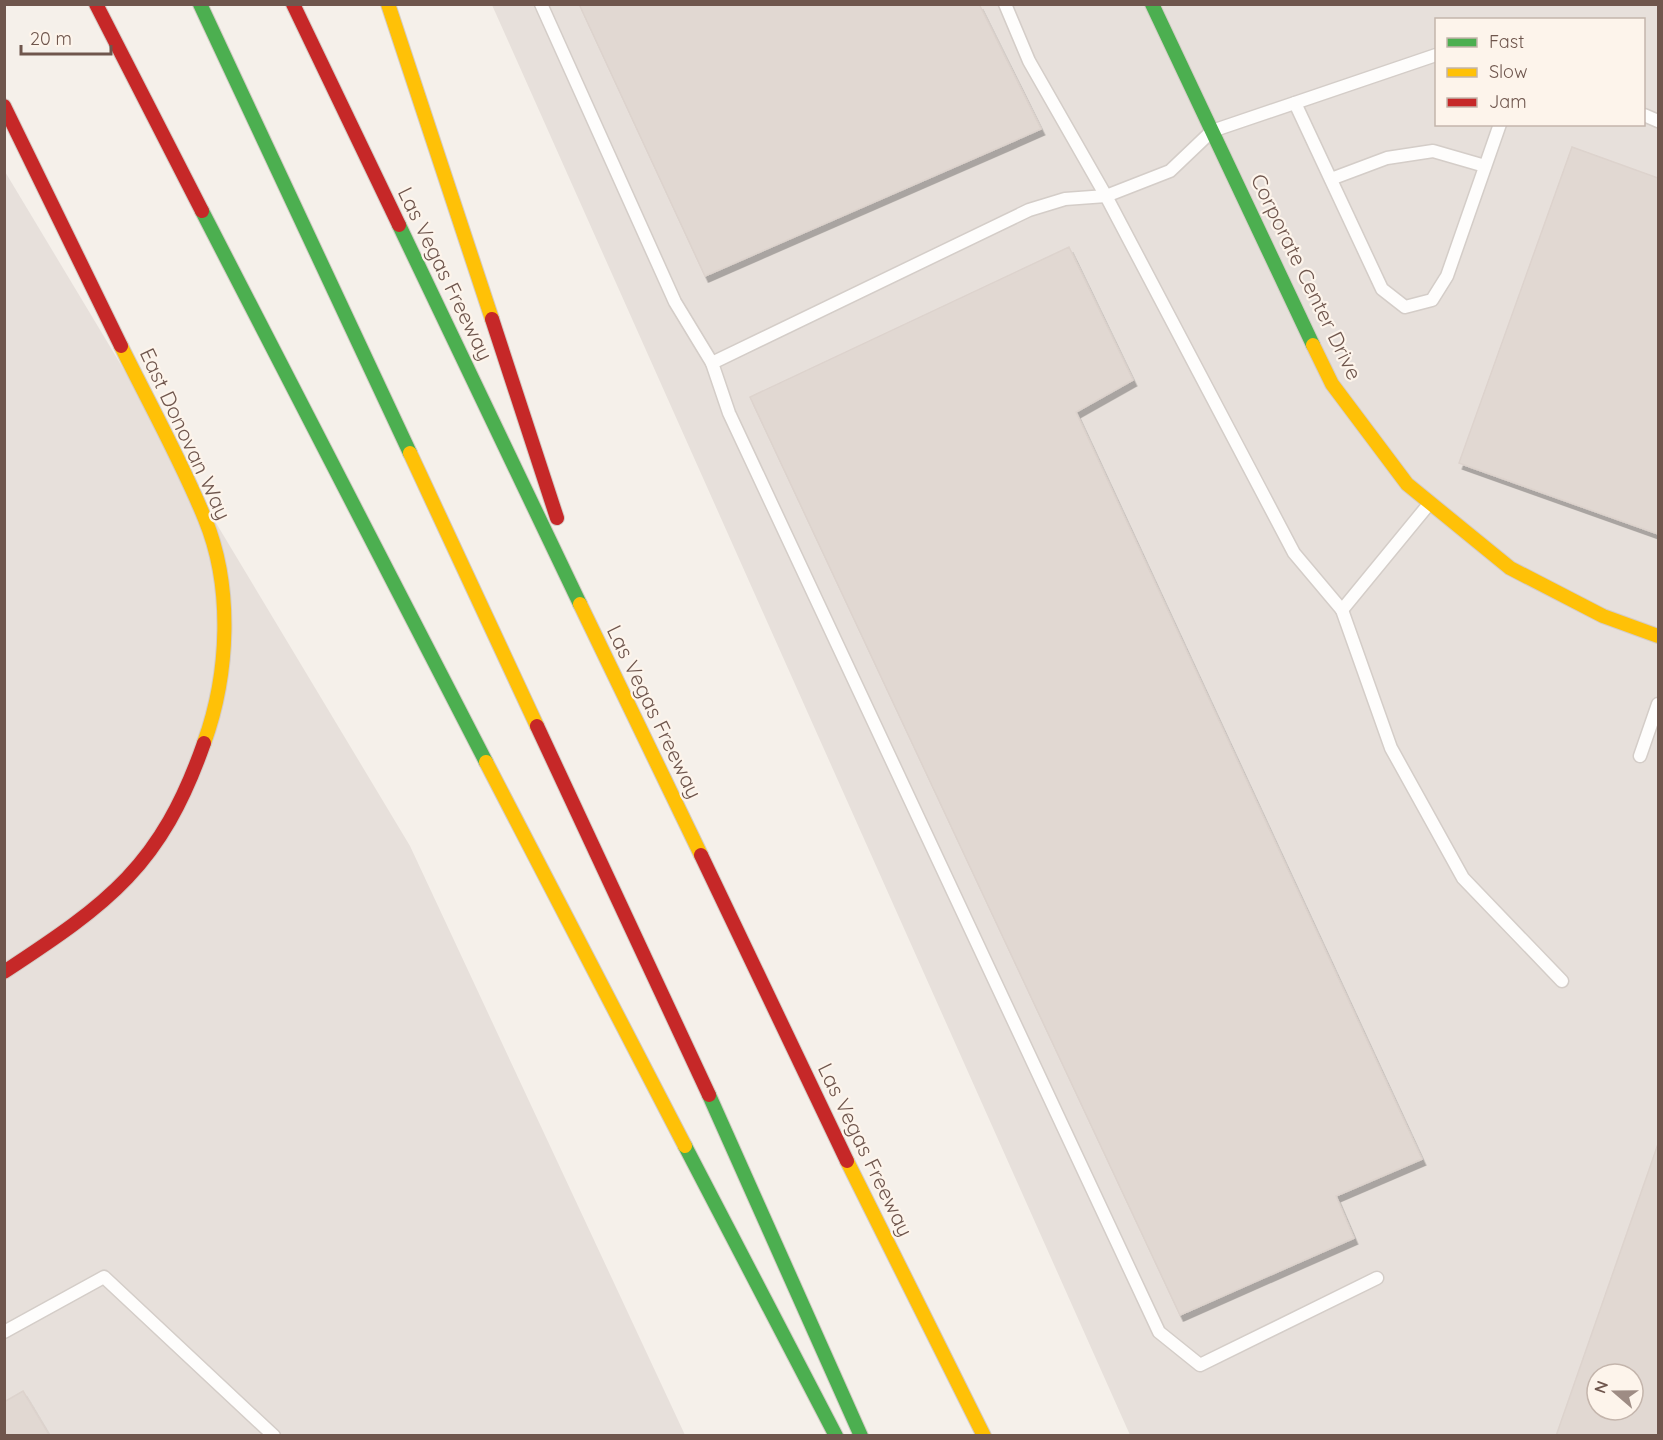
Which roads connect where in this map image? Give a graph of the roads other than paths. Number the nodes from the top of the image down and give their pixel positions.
1 (96, 4) edge
2 (200, 4) edge
3 (293, 4) edge
4 (388, 4) edge
5 (541, 4) edge
6 (1005, 4) edge
7 (1152, 4) edge
8 (1435, 56) edge
9 (1295, 103) junction
10 (4, 105) edge
11 (1645, 115) edge
12 (1659, 121) edge
13 (1499, 126) edge
14 (1212, 131) junction
15 (1485, 166) junction
16 (1331, 179) junction
17 (1106, 196) junction
18 (712, 363) junction
19 (1430, 503) junction
20 (1342, 610) junction
21 (1659, 636) edge
22 (601, 651) junction
23 (1659, 704) edge
24 (1640, 756) dead end
25 (4, 972) edge
26 (1562, 981) dead end
27 (1377, 1278) dead end
28 (4, 1332) edge
29 (274, 1436) edge
30 (836, 1436) edge
31 (861, 1436) edge
32 (984, 1436) edge

1 - 30 main road
2 - 31 main road
3 - 22 main road, Las Vegas Freeway
4 - 22 main road
5 - 18 lane
6 - 17 lane
7 - 14 main road, Corporate Center Drive
8 - 9 lane
9 - 14 lane
9 - 16 lane
10 - 25 main road, East Donovan Way
11 - 12 lane
13 - 15 lane
14 - 17 lane
14 - 19 main road, Corporate Center Drive
15 - 16 lane
15 - 16 lane
17 - 18 lane
17 - 20 lane
18 - 27 lane
19 - 20 lane
19 - 21 main road, Corporate Center Drive
20 - 26 lane
22 - 32 main road, Las Vegas Freeway
23 - 24 lane
28 - 29 lane

